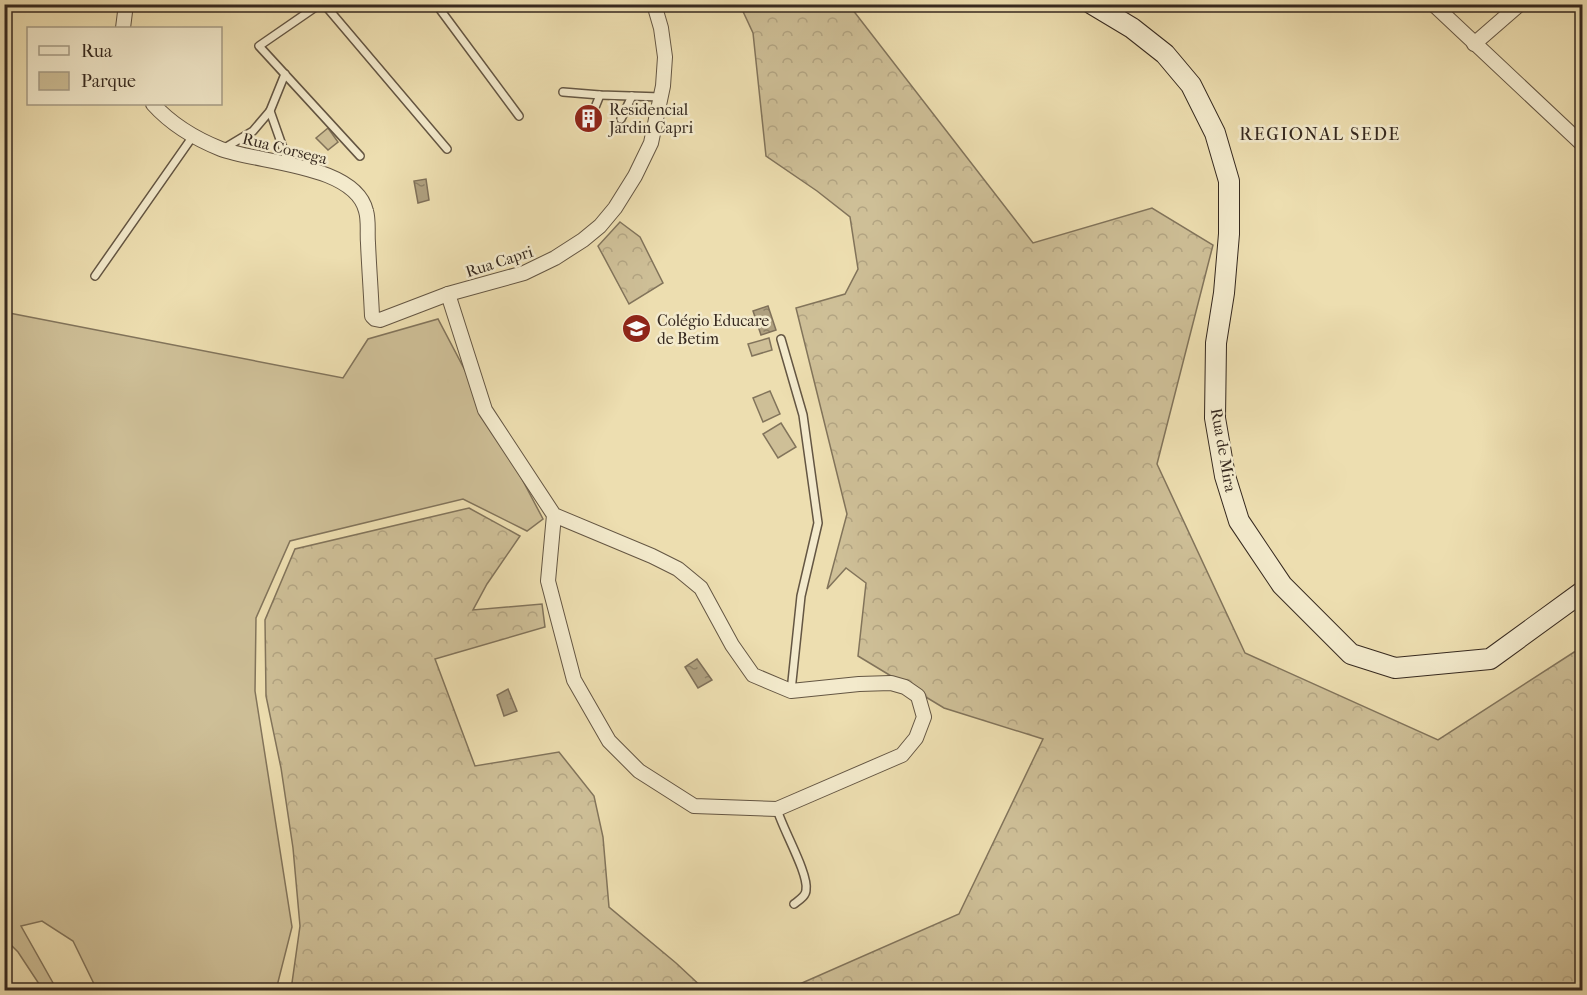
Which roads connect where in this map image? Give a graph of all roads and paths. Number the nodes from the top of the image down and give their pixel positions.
1 (126, 4) edge
2 (322, 4) edge
3 (436, 4) edge
4 (654, 4) edge
5 (1092, 4) edge
6 (1433, 4) edge
7 (1520, 4) edge
8 (123, 27) edge
9 (1474, 44) junction
10 (285, 74) junction
11 (563, 92) dead end
12 (600, 95) junction
13 (632, 96) junction
14 (661, 97) junction
15 (154, 105) edge
16 (594, 110) dead end
17 (270, 111) junction
18 (519, 116) dead end
19 (621, 119) dead end
20 (193, 136) junction
21 (1582, 144) edge
22 (222, 149) junction
23 (447, 149) dead end
24 (360, 156) dead end
25 (290, 165) junction
26 (95, 276) dead end
27 (448, 294) junction
28 (380, 320) joint
29 (781, 339) dead end
30 (554, 515) junction
31 (1582, 592) edge
32 (791, 691) junction
33 (777, 808) junction
34 (794, 904) dead end

1 - 8 street
2 - 10 lane
2 - 23 lane
3 - 18 lane
4 - 14 street, Rua Capri
5 - 31 street, Rua de Mira
6 - 9 street
7 - 9 street
9 - 21 street
10 - 17 lane
10 - 24 lane
11 - 12 lane
12 - 13 lane
12 - 16 lane
13 - 14 lane
13 - 19 lane
14 - 27 street, Rua Capri
15 - 20 street, Rua Corsega
17 - 22 lane
17 - 25 lane
20 - 22 street, Rua Corsega
20 - 26 lane
22 - 25 street, Rua Corsega
25 - 28 street, Rua Corsega
27 - 28 street, Rua Capri
27 - 30 street
29 - 32 lane
30 - 32 street
30 - 33 street
32 - 33 street
33 - 34 lane

